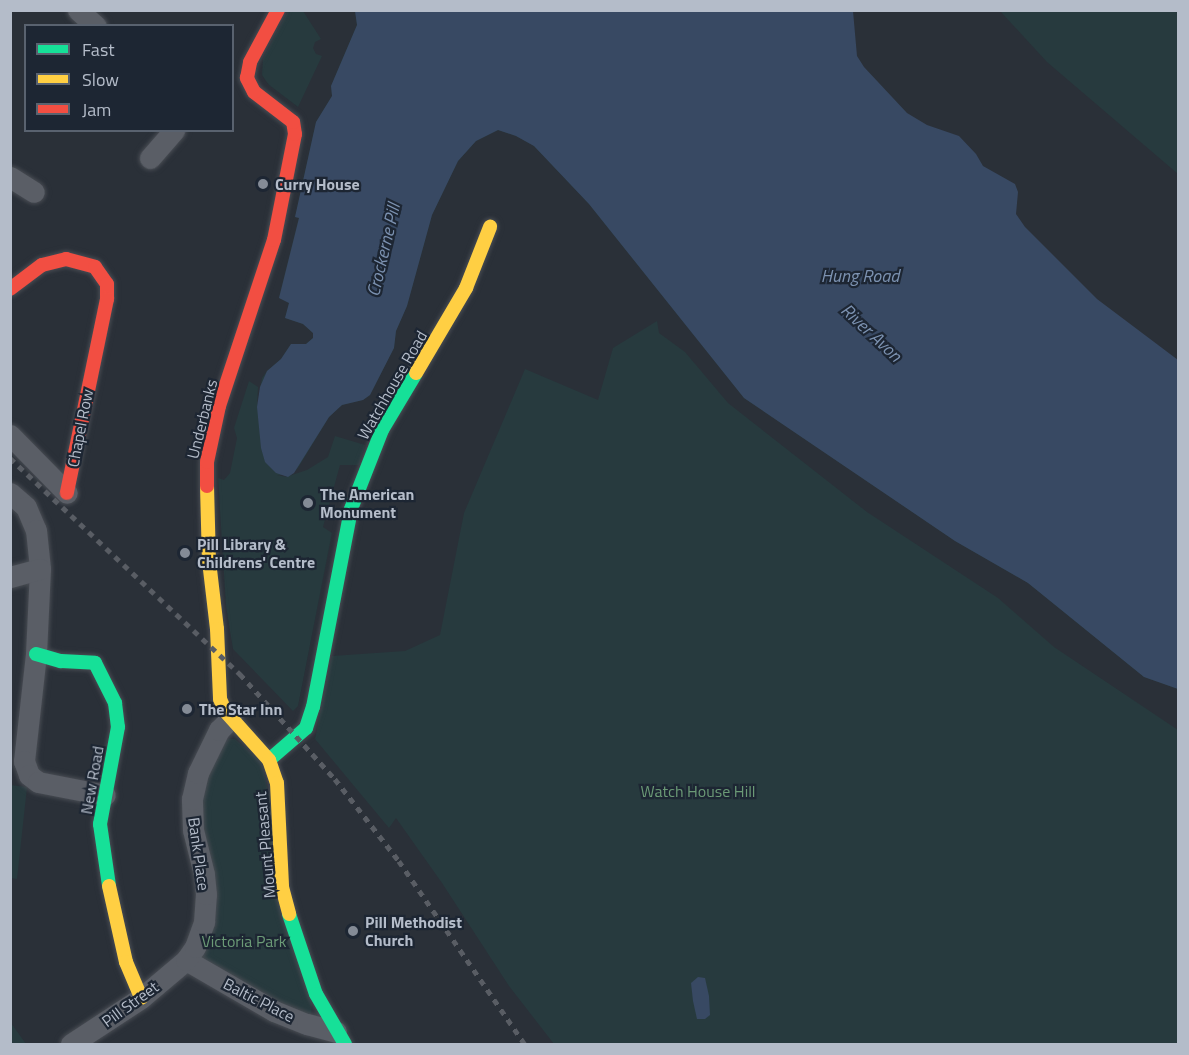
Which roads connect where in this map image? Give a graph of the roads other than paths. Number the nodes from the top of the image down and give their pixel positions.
1 (78, 10) edge
2 (278, 10) edge
3 (94, 24) edge
4 (240, 82) edge
5 (172, 132) edge
6 (150, 158) dead end
7 (10, 177) edge
8 (34, 192) dead end
9 (490, 226) dead end
10 (10, 289) edge
11 (10, 435) edge
12 (10, 493) edge
13 (67, 493) joint
14 (40, 569) junction
15 (10, 577) edge
16 (36, 654) junction
17 (231, 718) junction
18 (268, 760) junction
19 (105, 795) junction
20 (186, 960) junction
21 (141, 999) junction
22 (340, 1038) edge
23 (71, 1044) edge

1 - 3 street
2 - 4 street
4 - 17 street, Underbanks
5 - 6 street
7 - 8 street
9 - 18 street, Watchhouse Road
10 - 13 street, Chapel Row
11 - 13 street, Chapel Row
12 - 14 street
14 - 15 street
14 - 16 street
16 - 19 street, New Road
16 - 19 street
17 - 18 street, Mount Pleasant
17 - 20 street, Bank Place
18 - 22 street, Mount Pleasant
19 - 21 street, New Road
20 - 21 street, Pill Street
20 - 22 street, Baltic Place
21 - 23 street, Pill Street

